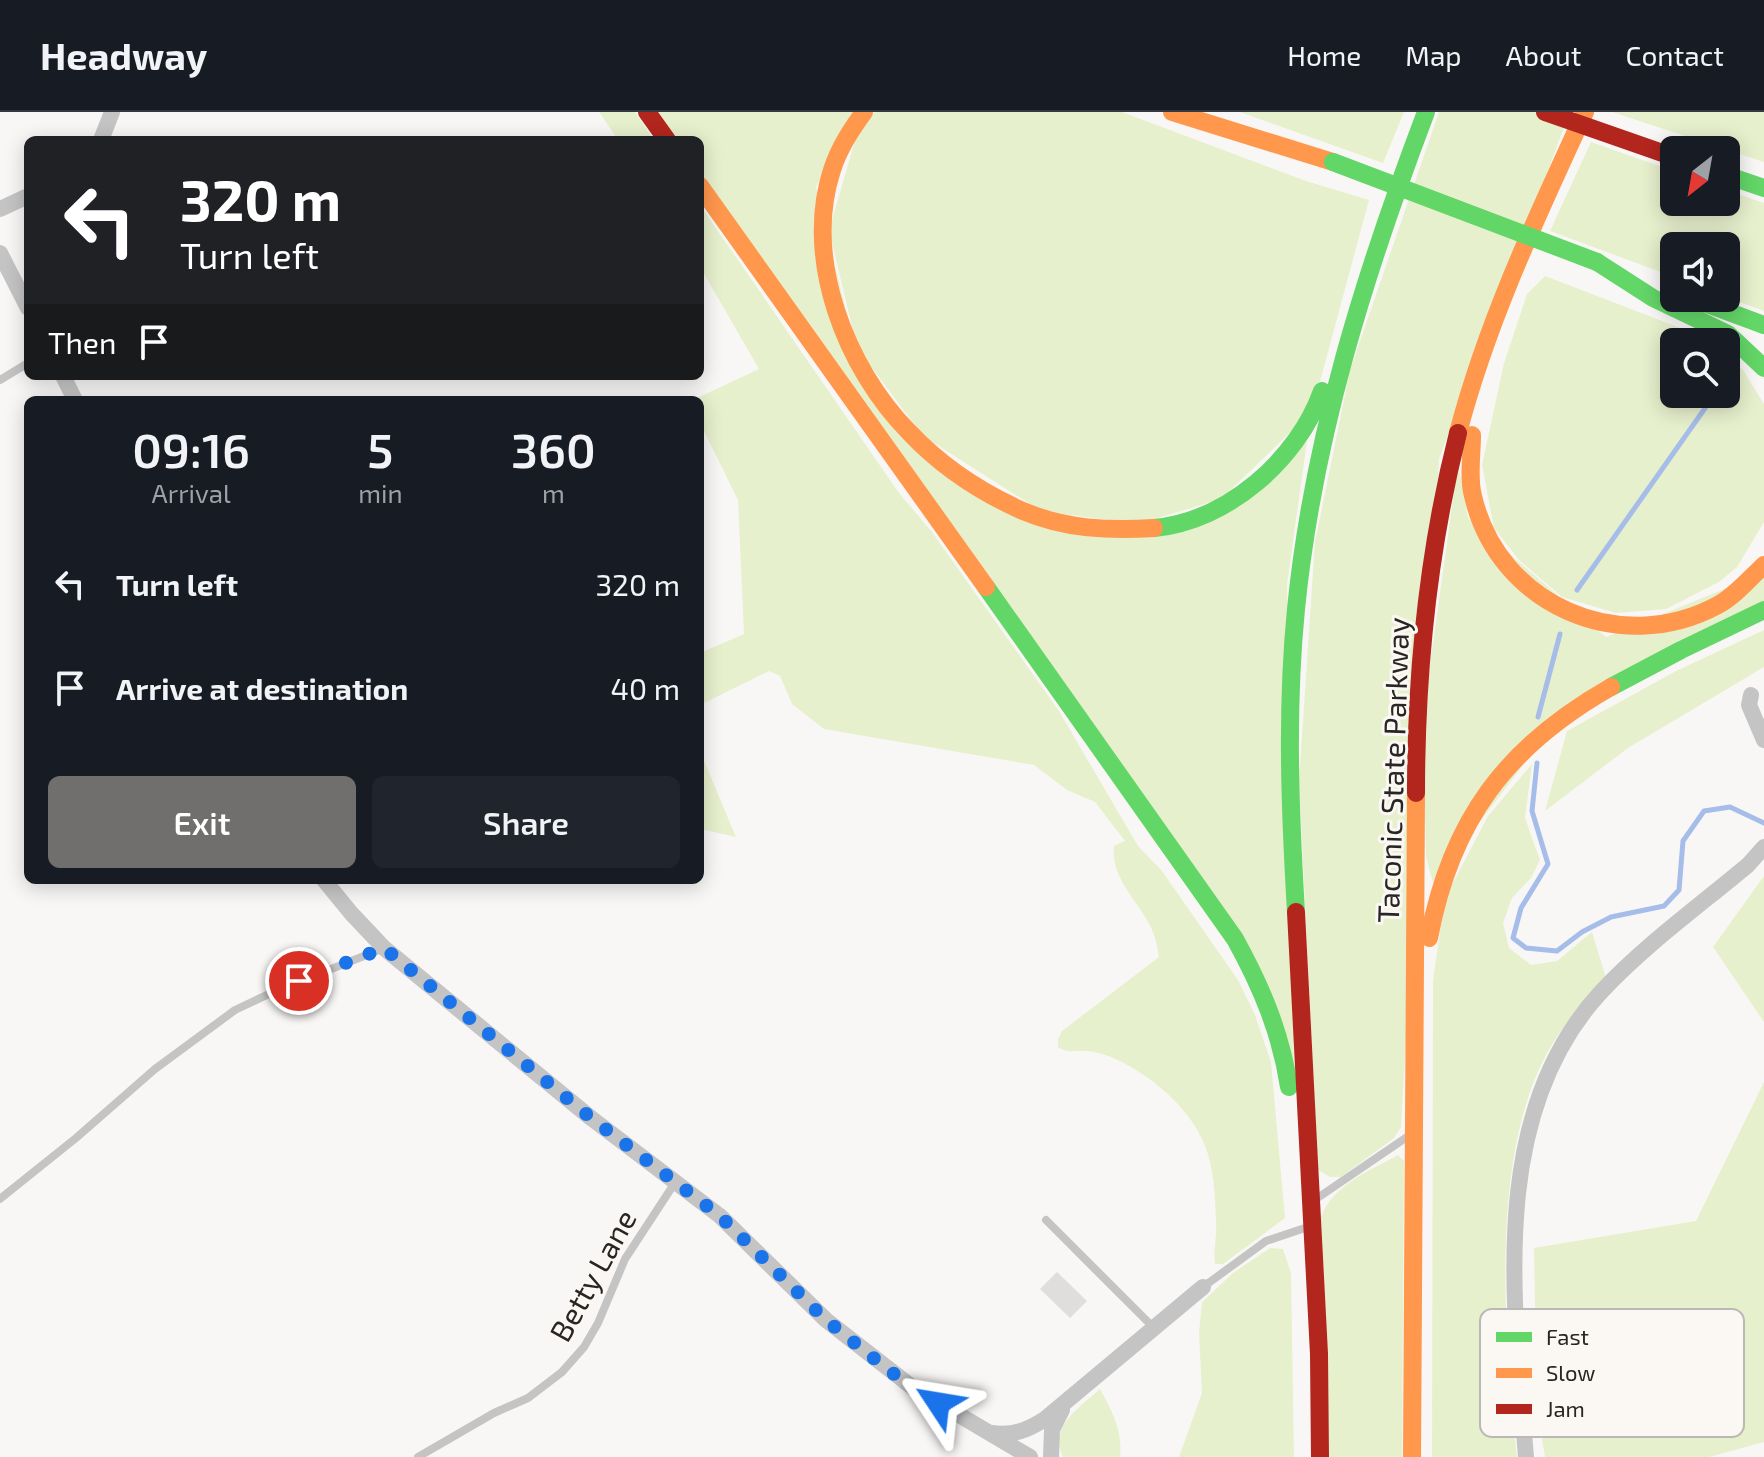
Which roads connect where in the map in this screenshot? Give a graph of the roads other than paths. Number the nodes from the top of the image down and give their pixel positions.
1 (112, 112) edge
2 (647, 112) edge
3 (864, 112) edge
4 (1172, 112) edge
5 (1197, 112) edge
6 (1426, 112) edge
7 (1545, 112) edge
8 (1585, 112) edge
9 (103, 136) edge
10 (664, 136) edge
11 (1660, 152) edge
12 (1333, 162) junction
13 (1740, 180) edge
14 (1764, 188) edge
15 (704, 192) edge
16 (24, 198) edge
17 (0, 209) edge
18 (0, 253) edge
19 (1597, 262) junction
20 (1660, 286) edge
21 (24, 300) edge
22 (1730, 312) edge
23 (1764, 325) edge
24 (1347, 344) junction
25 (24, 365) edge
26 (1764, 368) edge
27 (1477, 372) junction
28 (0, 380) edge
29 (1764, 565) edge
30 (1764, 610) edge
31 (1751, 695) dead end
32 (1764, 740) edge
33 (1764, 847) edge
34 (327, 884) edge
35 (384, 948) junction
36 (1414, 1132) junction
37 (676, 1181) junction
38 (0, 1199) edge
39 (1310, 1203) junction
40 (1046, 1220) dead end
41 (1312, 1227) junction
42 (1203, 1287) joint
43 (1518, 1309) edge
44 (1155, 1329) junction
45 (1413, 1389) junction
46 (1067, 1402) junction
47 (1423, 1429) dead end
48 (987, 1432) junction
49 (1524, 1437) edge
50 (418, 1457) edge
51 (1030, 1457) edge
52 (1051, 1457) edge
53 (1320, 1457) edge
54 (1412, 1457) edge
55 (1526, 1457) edge

1 - 9 street
2 - 10 highway
3 - 24 highway
4 - 12 highway
5 - 12 highway
6 - 24 highway
7 - 11 highway, bridge
8 - 27 highway, Taconic State Parkway
12 - 19 highway, bridge
13 - 14 highway
15 - 39 highway
16 - 17 street
18 - 21 street
19 - 20 highway
19 - 26 highway
22 - 23 highway
24 - 39 highway
25 - 28 lane
27 - 29 highway
27 - 36 highway, Taconic State Parkway
30 - 36 highway
31 - 32 street
33 - 43 street
34 - 35 street
35 - 37 street
35 - 38 lane
36 - 39 lane
36 - 45 highway, Taconic State Parkway
37 - 48 street
37 - 50 lane, Betty Lane
39 - 41 highway
40 - 44 lane
41 - 42 lane
41 - 53 highway
42 - 44 street
44 - 46 street
45 - 47 lane
45 - 54 highway, Taconic State Parkway
46 - 48 street
46 - 52 street
48 - 51 street
49 - 55 street

